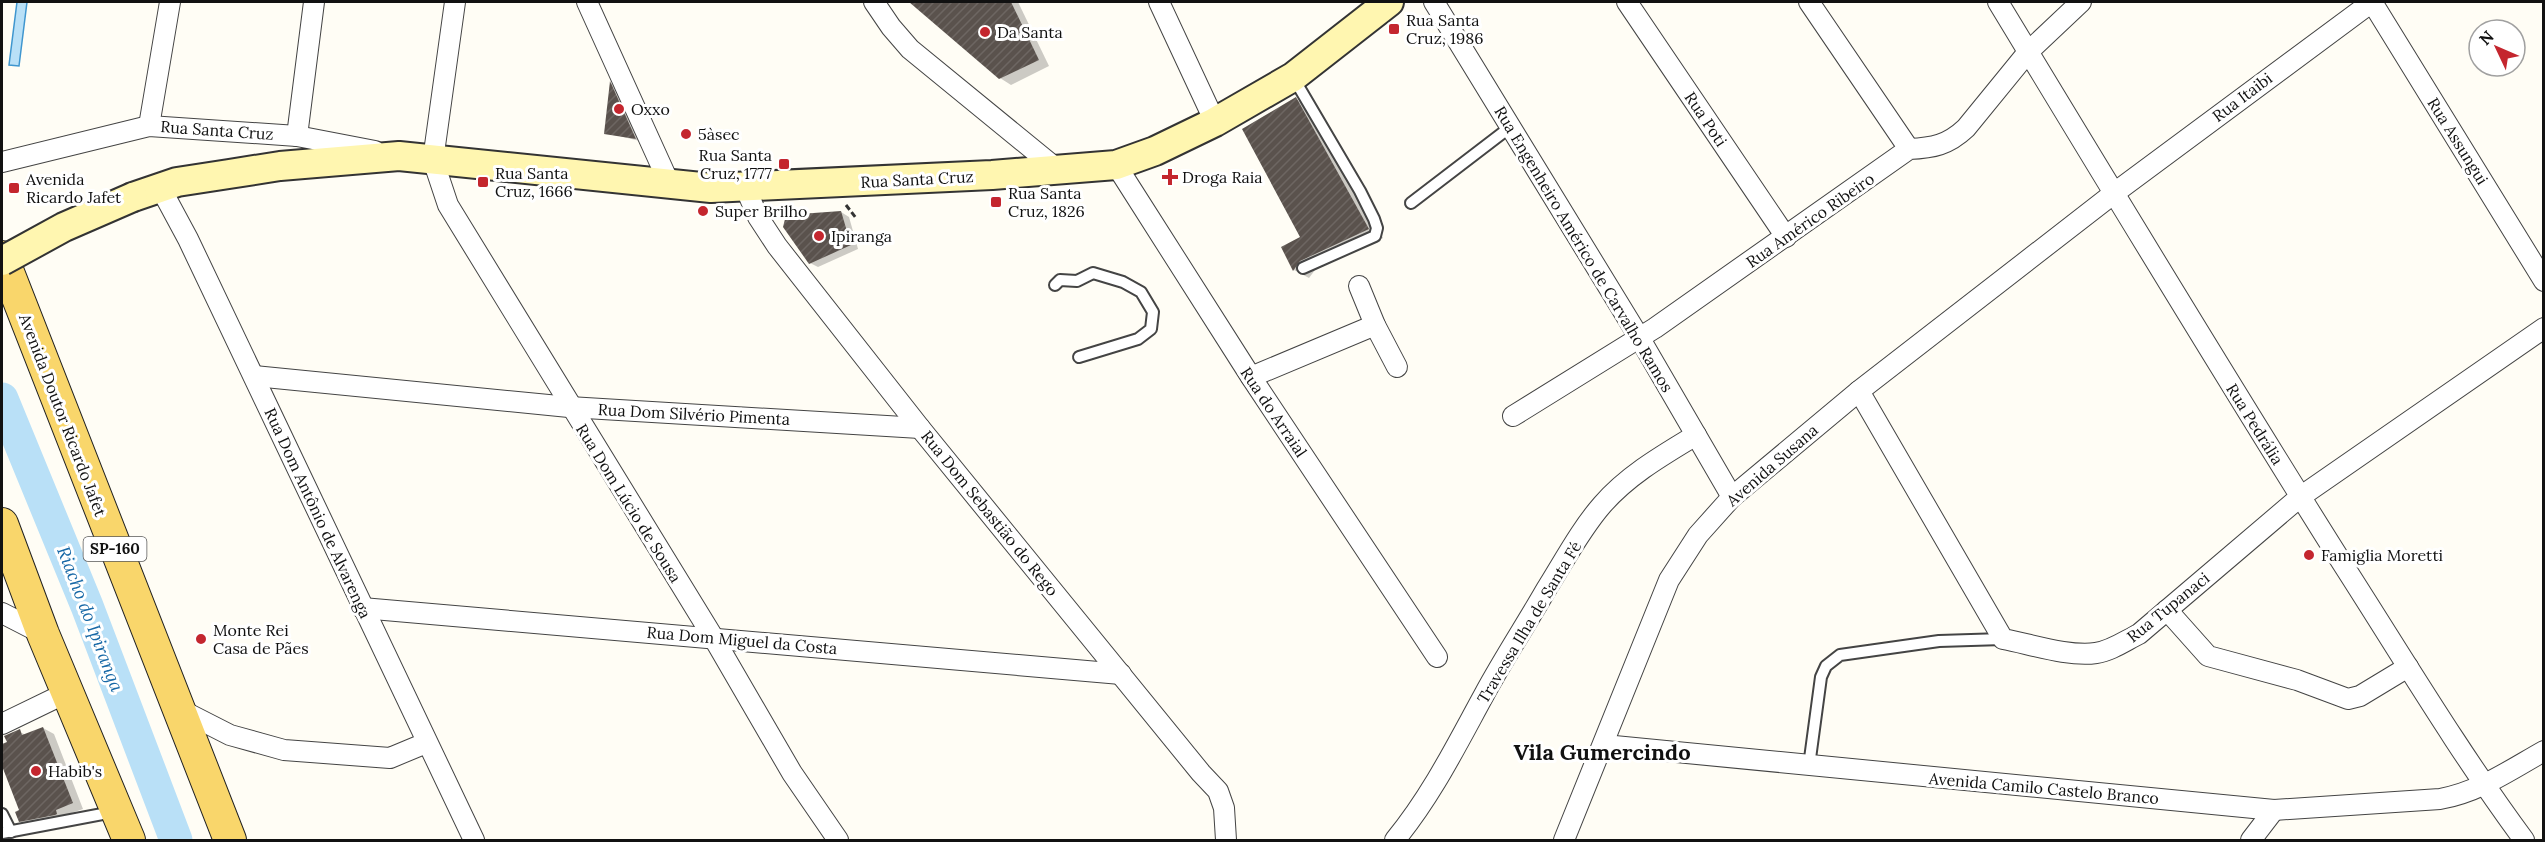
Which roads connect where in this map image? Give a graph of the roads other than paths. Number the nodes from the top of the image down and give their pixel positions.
1 (170, 2) edge
2 (315, 2) edge
3 (455, 2) edge
4 (587, 2) edge
5 (874, 2) edge
6 (1158, 2) edge
7 (1389, 2) edge
8 (1434, 2) edge
9 (1629, 2) edge
10 (1809, 2) edge
11 (1998, 2) edge
12 (2081, 2) edge
13 (2372, 2) edge
14 (2028, 52) junction
15 (1293, 77) junction
16 (1215, 122) junction
17 (149, 126) junction
18 (1509, 128) junction
19 (297, 136) junction
20 (1909, 149) junction
21 (399, 156) junction
22 (433, 160) junction
23 (2, 162) edge
24 (1116, 165) junction
25 (1058, 170) junction
26 (670, 185) junction
27 (160, 187) junction
28 (744, 187) junction
29 (2113, 194) junction
30 (1411, 203) dead end
31 (1786, 237) junction
32 (2, 259) edge
33 (1303, 268) dead end
34 (2544, 281) edge
35 (1055, 285) dead end
36 (1359, 286) dead end
37 (1375, 325) junction
38 (2544, 328) edge
39 (1639, 337) junction
40 (1079, 357) dead end
41 (1397, 367) dead end
42 (254, 376) junction
43 (1251, 376) junction
44 (1859, 391) junction
45 (569, 407) junction
46 (1513, 416) dead end
47 (920, 428) junction
48 (1696, 435) junction
49 (1732, 497) junction
50 (2300, 497) junction
51 (2, 525) edge
52 (362, 608) junction
53 (2167, 610) junction
54 (2, 614) edge
55 (43, 634) junction
56 (712, 637) junction
57 (2003, 639) junction
58 (1437, 657) dead end
59 (2408, 667) junction
60 (1121, 674) junction
61 (68, 692) junction
62 (177, 708) junction
63 (2, 724) edge
64 (426, 743) junction
65 (1604, 745) junction
66 (2544, 751) edge
67 (1809, 766) junction
68 (2484, 786) junction
69 (2274, 810) junction
70 (117, 811) junction
71 (2, 814) edge
72 (6, 832) edge
73 (129, 840) edge
74 (230, 840) edge
75 (474, 840) edge
76 (838, 840) edge
77 (1226, 840) edge
78 (1395, 840) edge
79 (1564, 840) edge
80 (2251, 840) edge
81 (2524, 840) edge

1 - 17 street
2 - 19 street
3 - 22 street
4 - 26 street
5 - 25 street
6 - 16 street
7 - 15 main road, Rua Santa Cruz
8 - 18 street, Rua Engenheiro Américo de Carvalho Ramos
9 - 31 street, Rua Poti
10 - 20 street
11 - 14 street, Rua Pedrália
12 - 14 street
13 - 29 street, Rua Itaibi
13 - 34 street, Rua Assungui
14 - 20 street
14 - 29 street, Rua Pedrália
15 - 16 main road, Rua Santa Cruz
15 - 33 lane
16 - 24 main road, Rua Santa Cruz
17 - 19 street, Rua Santa Cruz
17 - 23 street, Rua Santa Cruz
18 - 30 lane
18 - 39 street, Rua Engenheiro Américo de Carvalho Ramos
19 - 21 street, Rua Santa Cruz
20 - 31 street, Rua Américo Ribeiro
21 - 22 main road, Rua Santa Cruz
21 - 27 main road, Rua Santa Cruz
22 - 26 main road, Rua Santa Cruz
22 - 45 street, Rua Dom Lúcio de Sousa
24 - 25 main road, Rua Santa Cruz
24 - 43 street, Rua do Arraial
25 - 28 main road, Rua Santa Cruz
26 - 28 main road, Rua Santa Cruz
27 - 32 main road, Rua Santa Cruz, bridge
27 - 42 street, Rua Dom Antônio de Alvarenga
28 - 47 street, Rua Dom Sebastião do Rego
29 - 44 street, Avenida Susana
29 - 50 street, Rua Pedrália
31 - 39 street, Rua Américo Ribeiro
32 - 62 main road, Avenida Doutor Ricardo Jafet / SP-160
35 - 40 lane
36 - 37 street
37 - 41 street
37 - 43 street
38 - 50 street, Rua Tupanaci
39 - 46 street, Rua Américo Ribeiro
39 - 48 street, Rua Engenheiro Américo de Carvalho Ramos
42 - 45 street, Rua Dom Silvério Pimenta
42 - 52 street, Rua Dom Antônio de Alvarenga
43 - 58 street, Rua do Arraial
44 - 49 street, Avenida Susana
44 - 57 street
45 - 47 street, Rua Dom Silvério Pimenta
45 - 56 street, Rua Dom Lúcio de Sousa
47 - 60 street, Rua Dom Sebastião do Rego
48 - 49 street, Rua Engenheiro Américo de Carvalho Ramos
48 - 78 street, Travessa Ilha de Santa Fé
49 - 65 street, Avenida Susana
50 - 53 street, Rua Tupanaci
50 - 59 street, Rua Pedrália
51 - 55 main road
52 - 56 street, Rua Dom Miguel da Costa
52 - 64 street, Rua Dom Antônio de Alvarenga
53 - 57 street, Rua Tupanaci
53 - 59 street
54 - 55 street
55 - 61 main road
56 - 60 street, Rua Dom Miguel da Costa
56 - 76 street, Rua Dom Lúcio de Sousa
57 - 67 lane
59 - 68 street, Rua Pedrália
60 - 77 street, Rua Dom Sebastião do Rego
61 - 63 street
61 - 70 main road
62 - 64 street
62 - 74 main road, Avenida Doutor Ricardo Jafet / SP-160
64 - 75 street, Rua Dom Antônio de Alvarenga
65 - 67 street, Avenida Camilo Castelo Branco
65 - 79 street, Avenida Susana
66 - 68 street, Avenida Camilo Castelo Branco
67 - 69 street, Avenida Camilo Castelo Branco
68 - 69 street, Avenida Camilo Castelo Branco
68 - 81 street, Rua Pedrália
69 - 80 street
70 - 72 lane
70 - 73 main road
71 - 72 lane

